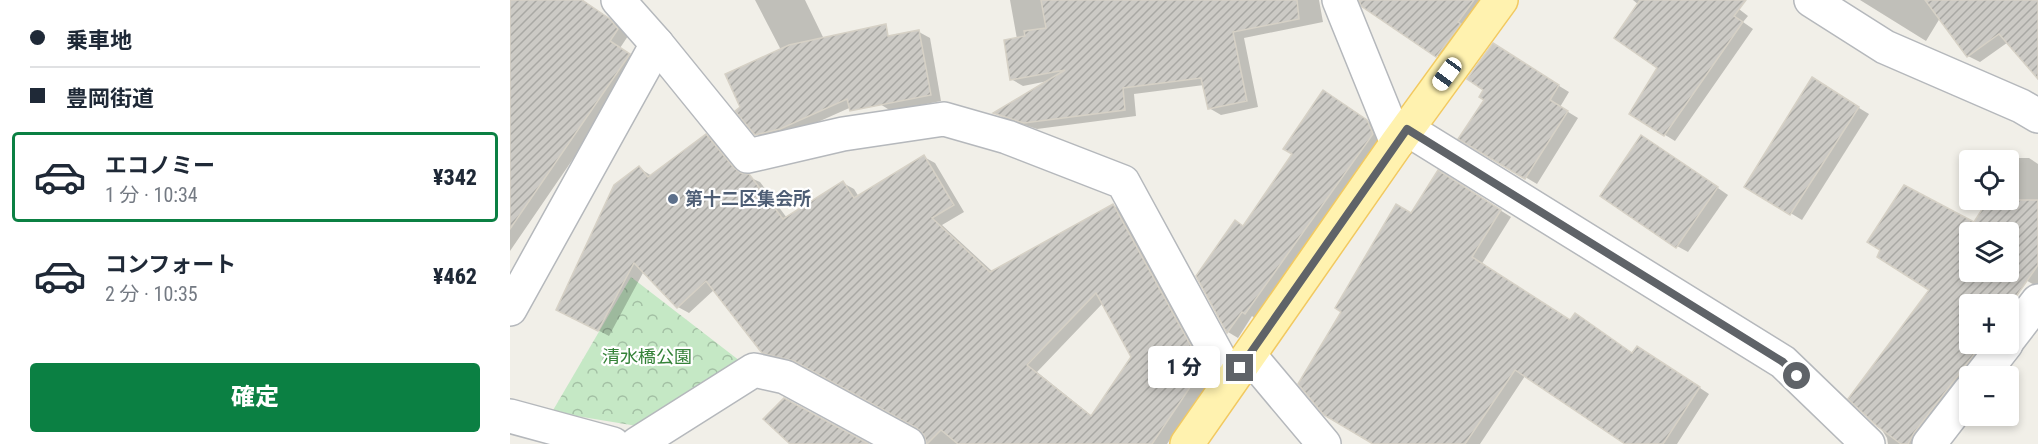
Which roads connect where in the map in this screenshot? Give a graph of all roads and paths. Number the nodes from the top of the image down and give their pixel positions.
1 (618, 0) edge
2 (1339, 0) edge
3 (1501, 0) edge
4 (1811, 0) edge
5 (657, 44) junction
6 (2038, 116) edge
7 (1402, 136) junction
8 (2038, 301) edge
9 (510, 309) edge
10 (2019, 326) edge
11 (1998, 354) edge
12 (1989, 366) edge
13 (1240, 368) junction
14 (1959, 405) edge
15 (510, 416) edge
16 (613, 444) edge
17 (637, 444) edge
18 (908, 444) edge
19 (1187, 444) edge
20 (1324, 444) edge
21 (1868, 444) edge
22 (1929, 444) edge

1 - 5 street
2 - 7 street
3 - 7 main road
4 - 6 street
5 - 9 street
5 - 13 street
7 - 13 main road
7 - 21 street
8 - 10 street
11 - 12 street
13 - 19 main road
13 - 20 street
14 - 22 street
15 - 16 street
17 - 18 street

